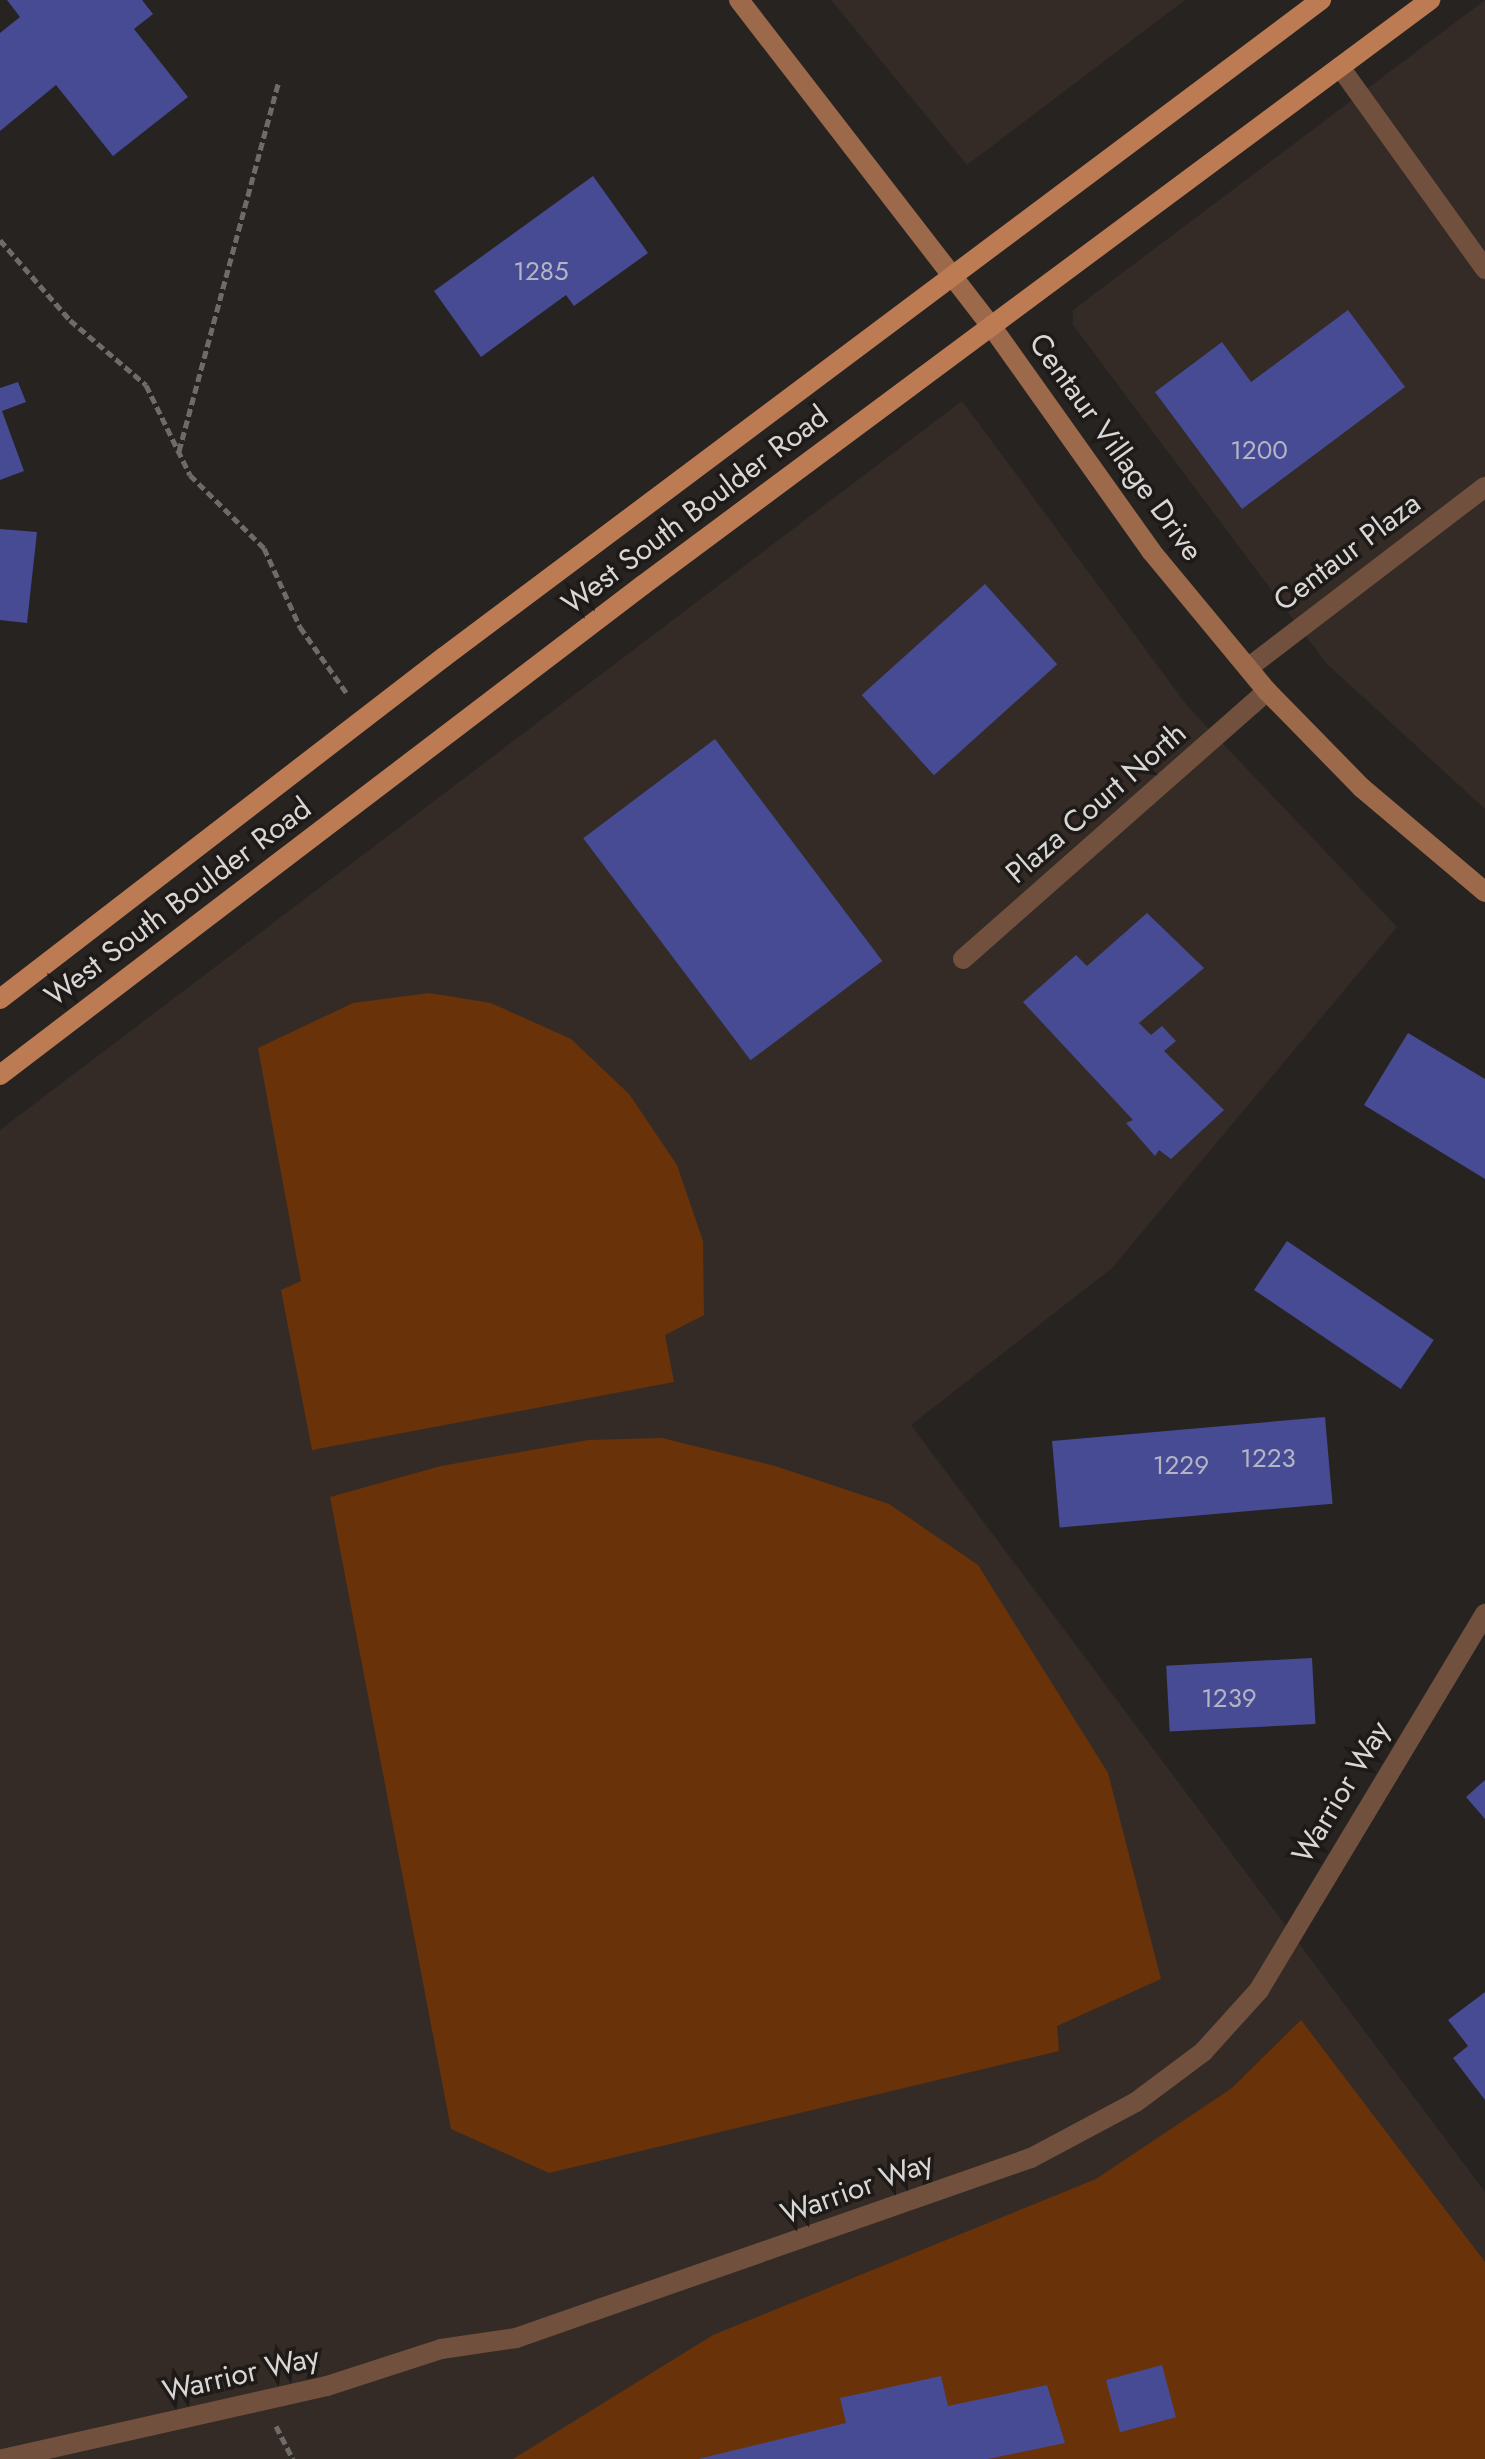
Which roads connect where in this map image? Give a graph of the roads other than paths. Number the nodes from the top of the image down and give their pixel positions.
1 (739, 0) edge
2 (1321, 0) edge
3 (1430, 0) edge
4 (1340, 67) junction
5 (1485, 269) edge
6 (952, 274) junction
7 (992, 327) junction
8 (1485, 487) edge
9 (1248, 668) junction
10 (1267, 691) junction
11 (1485, 892) edge
12 (963, 959) dead end
13 (0, 999) edge
14 (0, 1075) edge
15 (1485, 1614) edge
16 (3, 2459) edge

1 - 6 street, Centaur Village Drive
2 - 6 main road, West South Boulder Road
3 - 4 main road, West South Boulder Road
4 - 5 street
4 - 7 main road, West South Boulder Road
6 - 7 street, Centaur Village Drive
6 - 13 main road, West South Boulder Road
7 - 9 street, Centaur Village Drive
7 - 14 main road, West South Boulder Road
8 - 9 street, Centaur Plaza
9 - 10 street, Centaur Village Drive
10 - 11 street, Centaur Village Drive
10 - 12 street, Plaza Court North
15 - 16 street, Warrior Way

